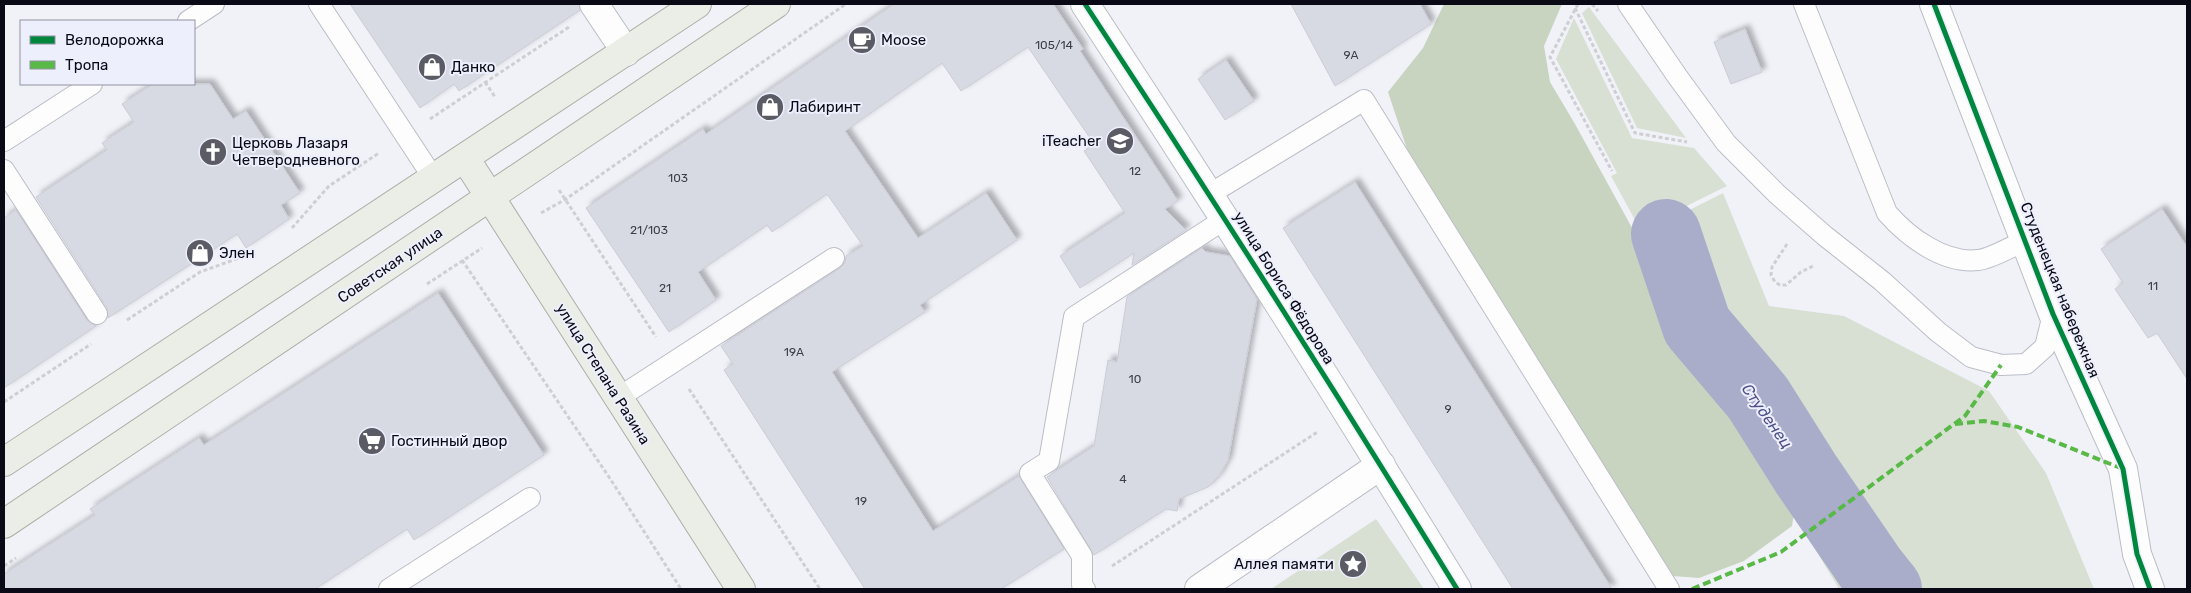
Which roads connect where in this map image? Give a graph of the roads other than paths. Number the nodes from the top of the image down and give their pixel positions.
1 (214, 4) edge
2 (319, 4) edge
3 (697, 4) edge
4 (776, 4) edge
5 (1085, 4) edge
6 (1628, 4) edge
7 (1804, 4) edge
8 (1934, 4) edge
9 (595, 6) edge
10 (190, 20) edge
11 (626, 52) junction
12 (90, 85) edge
13 (4, 141) edge
14 (465, 158) junction
15 (4, 170) edge
16 (434, 179) junction
17 (1210, 194) junction
18 (491, 197) junction
19 (1225, 219) junction
20 (2025, 241) junction
21 (834, 258) dead end
22 (97, 314) dead end
23 (2052, 314) junction
24 (618, 398) junction
25 (4, 462) edge
26 (1381, 465) junction
27 (530, 498) dead end
28 (4, 524) edge
29 (1084, 587) edge
30 (389, 589) edge
31 (741, 589) edge
32 (1199, 589) edge
33 (1457, 589) edge
34 (1669, 589) edge
35 (2150, 589) edge

1 - 10 lane
2 - 16 lane
3 - 11 main road
4 - 18 main road, Советская улица
5 - 17 street, улица Бориса Фёдорова
6 - 23 lane
7 - 20 lane
8 - 20 street, Студенецкая набережная
9 - 11 street
11 - 14 main road
12 - 13 lane
14 - 16 main road
14 - 18 main road, улица Степана Разина
15 - 22 lane
16 - 25 main road
17 - 19 street, улица Бориса Фёдорова
17 - 34 lane
18 - 24 main road, улица Степана Разина
18 - 28 main road, Советская улица
19 - 26 street, улица Бориса Фёдорова
19 - 29 lane
20 - 23 street, Студенецкая набережная
21 - 24 lane
23 - 35 street, Студенецкая набережная
24 - 31 main road, улица Степана Разина
26 - 32 street
26 - 33 street, улица Бориса Фёдорова
27 - 30 lane

